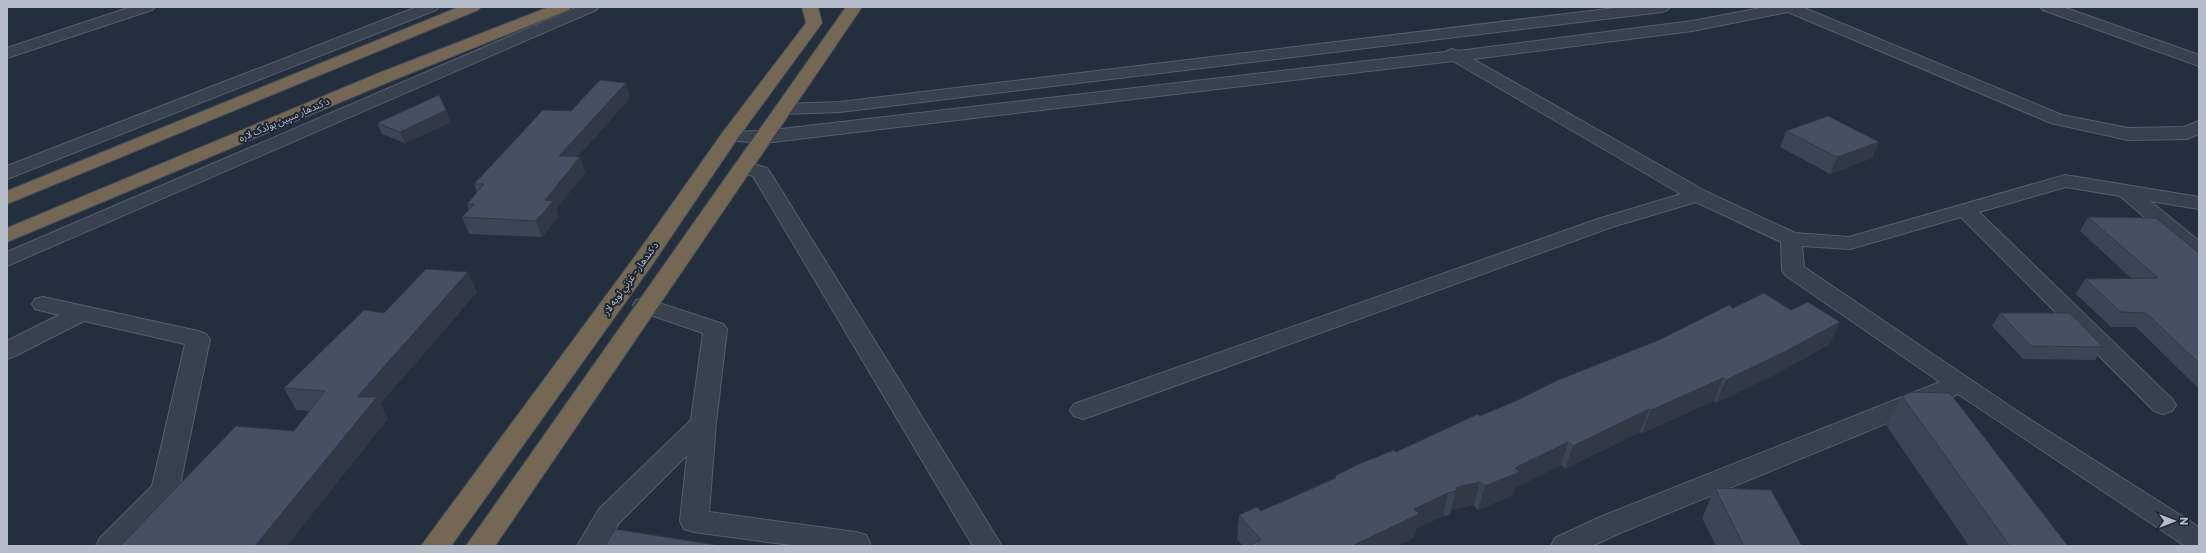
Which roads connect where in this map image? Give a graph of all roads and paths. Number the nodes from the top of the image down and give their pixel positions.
1 (147, 7) edge
2 (431, 7) edge
3 (473, 7) edge
4 (563, 7) edge
5 (591, 7) edge
6 (810, 7) edge
7 (854, 7) edge
8 (1662, 7) edge
9 (1789, 7) edge
10 (2048, 7) edge
11 (1426, 37) junction
12 (7, 53) edge
13 (1456, 56) junction
14 (2199, 61) edge
15 (783, 109) junction
16 (2199, 127) edge
17 (730, 136) junction
18 (764, 137) junction
19 (743, 167) junction
20 (7, 173) edge
21 (2126, 191) junction
22 (1698, 195) junction
23 (7, 198) edge
24 (2199, 203) edge
25 (1965, 210) junction
26 (7, 236) edge
27 (1791, 239) junction
28 (2199, 252) edge
29 (7, 260) edge
30 (43, 304) dead end
31 (644, 305) junction
32 (81, 313) junction
33 (7, 351) edge
34 (1960, 384) junction
35 (2163, 405) dead end
36 (1083, 410) dead end
37 (703, 423) junction
38 (2199, 541) edge
39 (110, 546) edge
40 (435, 546) edge
41 (480, 546) edge
42 (591, 546) edge
43 (855, 546) edge
44 (988, 546) edge
45 (1565, 546) edge

1 - 12 street
2 - 20 street
3 - 23 highway
4 - 26 highway, د کندهار سپین بولدک لاره
5 - 29 street
6 - 17 highway, د کندهار - غزني لويه لار
7 - 15 highway
8 - 11 street
9 - 13 street
9 - 16 street
10 - 14 street
11 - 13 street
11 - 15 street
13 - 18 street
13 - 22 street
15 - 18 highway
17 - 18 street
17 - 40 highway, د کندهار - غزني لويه لار
18 - 19 highway
19 - 31 highway
19 - 44 street
21 - 24 street
21 - 25 street
21 - 28 street
22 - 27 street
22 - 36 street
25 - 27 street
25 - 35 street
27 - 34 street
30 - 32 street
31 - 37 street
31 - 41 highway
32 - 33 street
32 - 39 street
34 - 38 street
34 - 45 street
37 - 42 street
37 - 43 street

